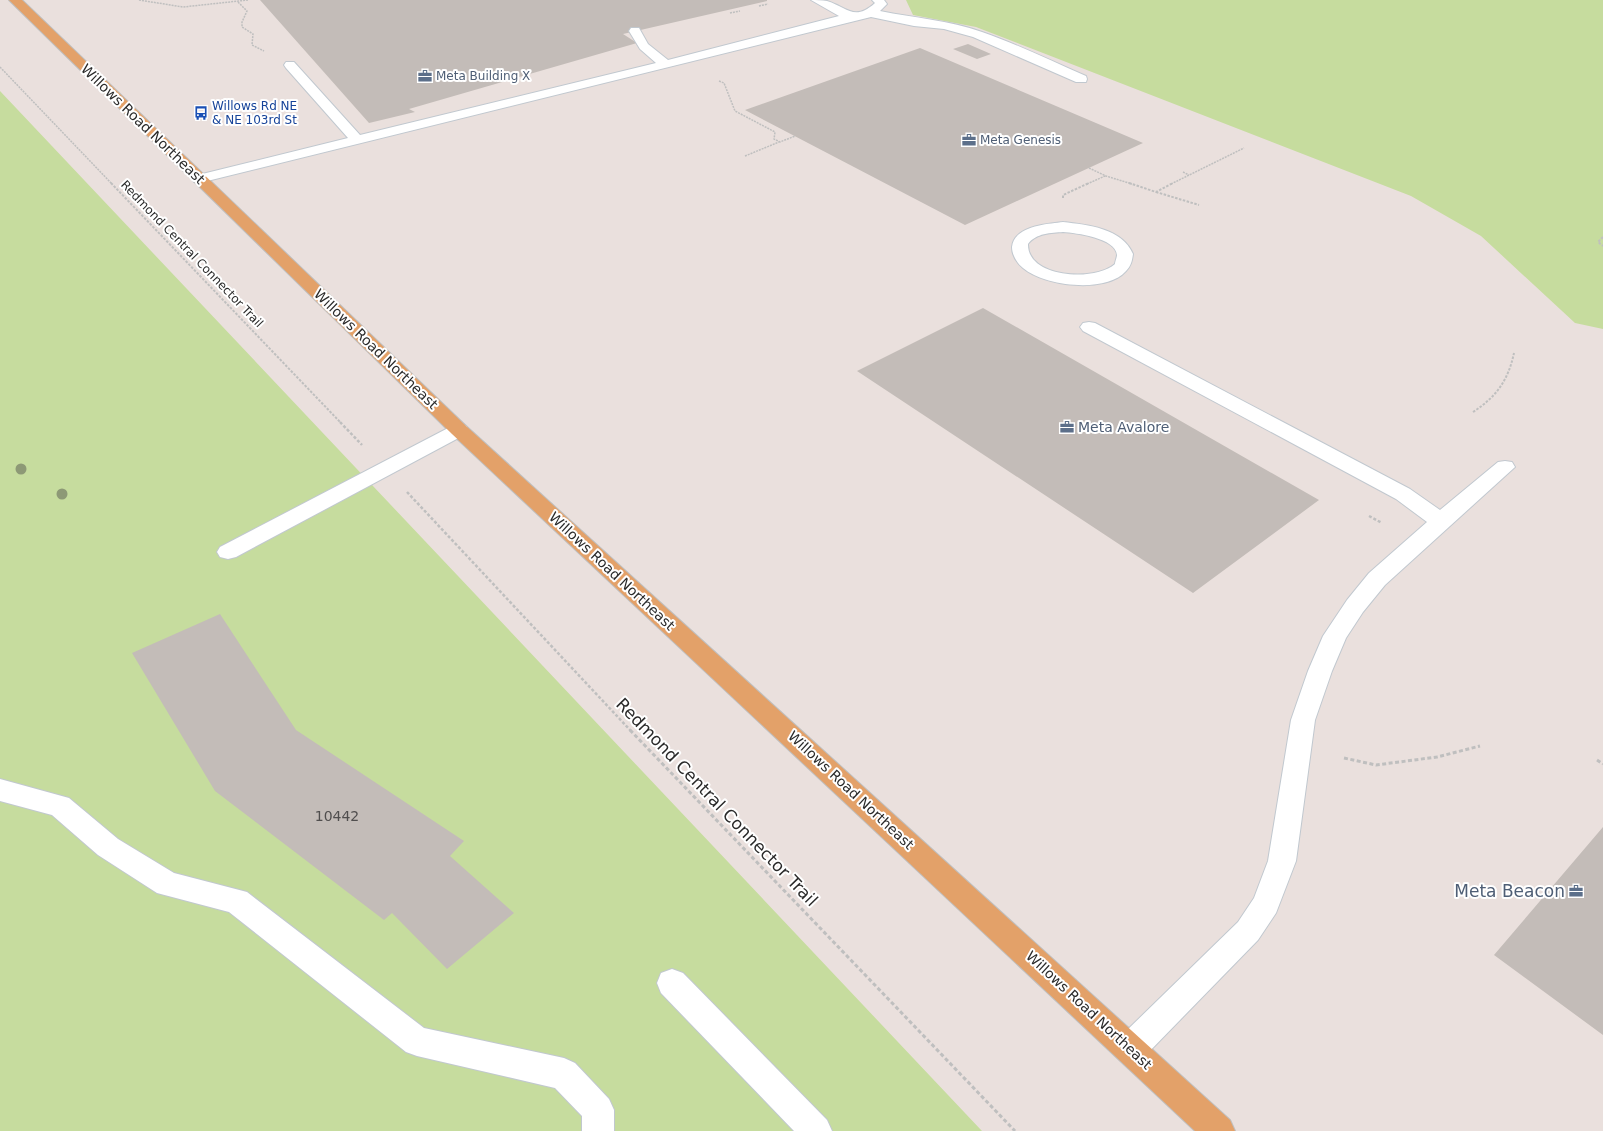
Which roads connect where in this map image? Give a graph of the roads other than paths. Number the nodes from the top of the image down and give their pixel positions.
1 (15, 0) edge
2 (817, 0) edge
3 (878, 0) edge
4 (871, 13) junction
5 (850, 16) junction
6 (635, 31) dead end
7 (665, 64) junction
8 (290, 65) road end
9 (1082, 79) dead end
10 (357, 140) junction
11 (199, 179) junction
12 (1032, 233) joint
13 (1089, 327) dead end
14 (459, 430) junction
15 (1505, 467) dead end
16 (1441, 521) junction
17 (228, 552) dead end
18 (0, 790) edge
19 (672, 983) dead end
20 (1131, 1048) junction
21 (598, 1131) edge
22 (816, 1131) edge
23 (1219, 1131) edge

1 - 11 main road, Willows Road Northeast
2 - 5 lane
3 - 4 lane
4 - 5 lane
4 - 9 lane
5 - 7 lane
6 - 7 lane
7 - 10 lane
8 - 10 lane
10 - 11 lane
11 - 14 main road, Willows Road Northeast
12 - 12 lane
13 - 16 lane
14 - 17 lane
14 - 20 main road, Willows Road Northeast
15 - 16 lane
16 - 20 lane
18 - 21 lane
19 - 22 lane
20 - 23 main road, Willows Road Northeast

